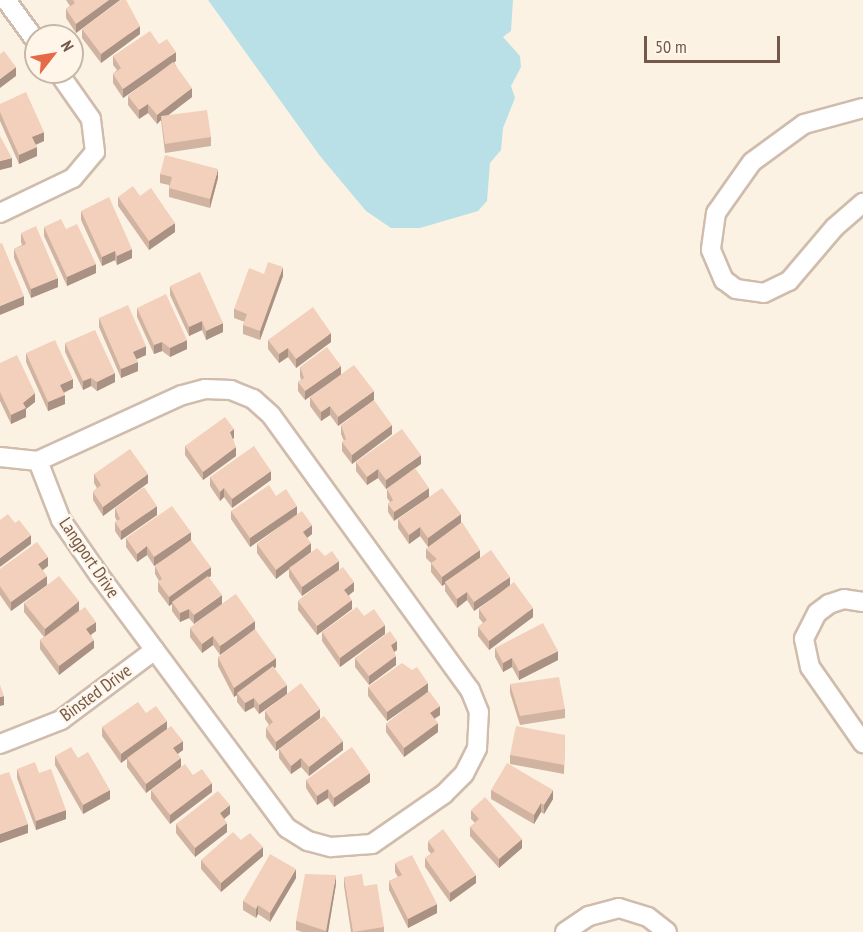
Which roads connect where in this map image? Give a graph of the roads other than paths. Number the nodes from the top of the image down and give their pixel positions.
1 (6, 0) edge
2 (24, 25) edge
3 (66, 84) edge
4 (863, 108) edge
5 (863, 203) edge
6 (0, 213) edge
7 (0, 457) edge
8 (38, 461) junction
9 (863, 602) edge
10 (155, 650) junction
11 (863, 743) edge
12 (0, 744) edge
13 (565, 932) edge
14 (667, 932) edge

1 - 2 street
3 - 6 street
4 - 5 street
7 - 8 street
8 - 10 street, Langport Drive
8 - 10 street, Langport Drive
9 - 11 street
10 - 12 street, Binsted Drive
13 - 14 street

